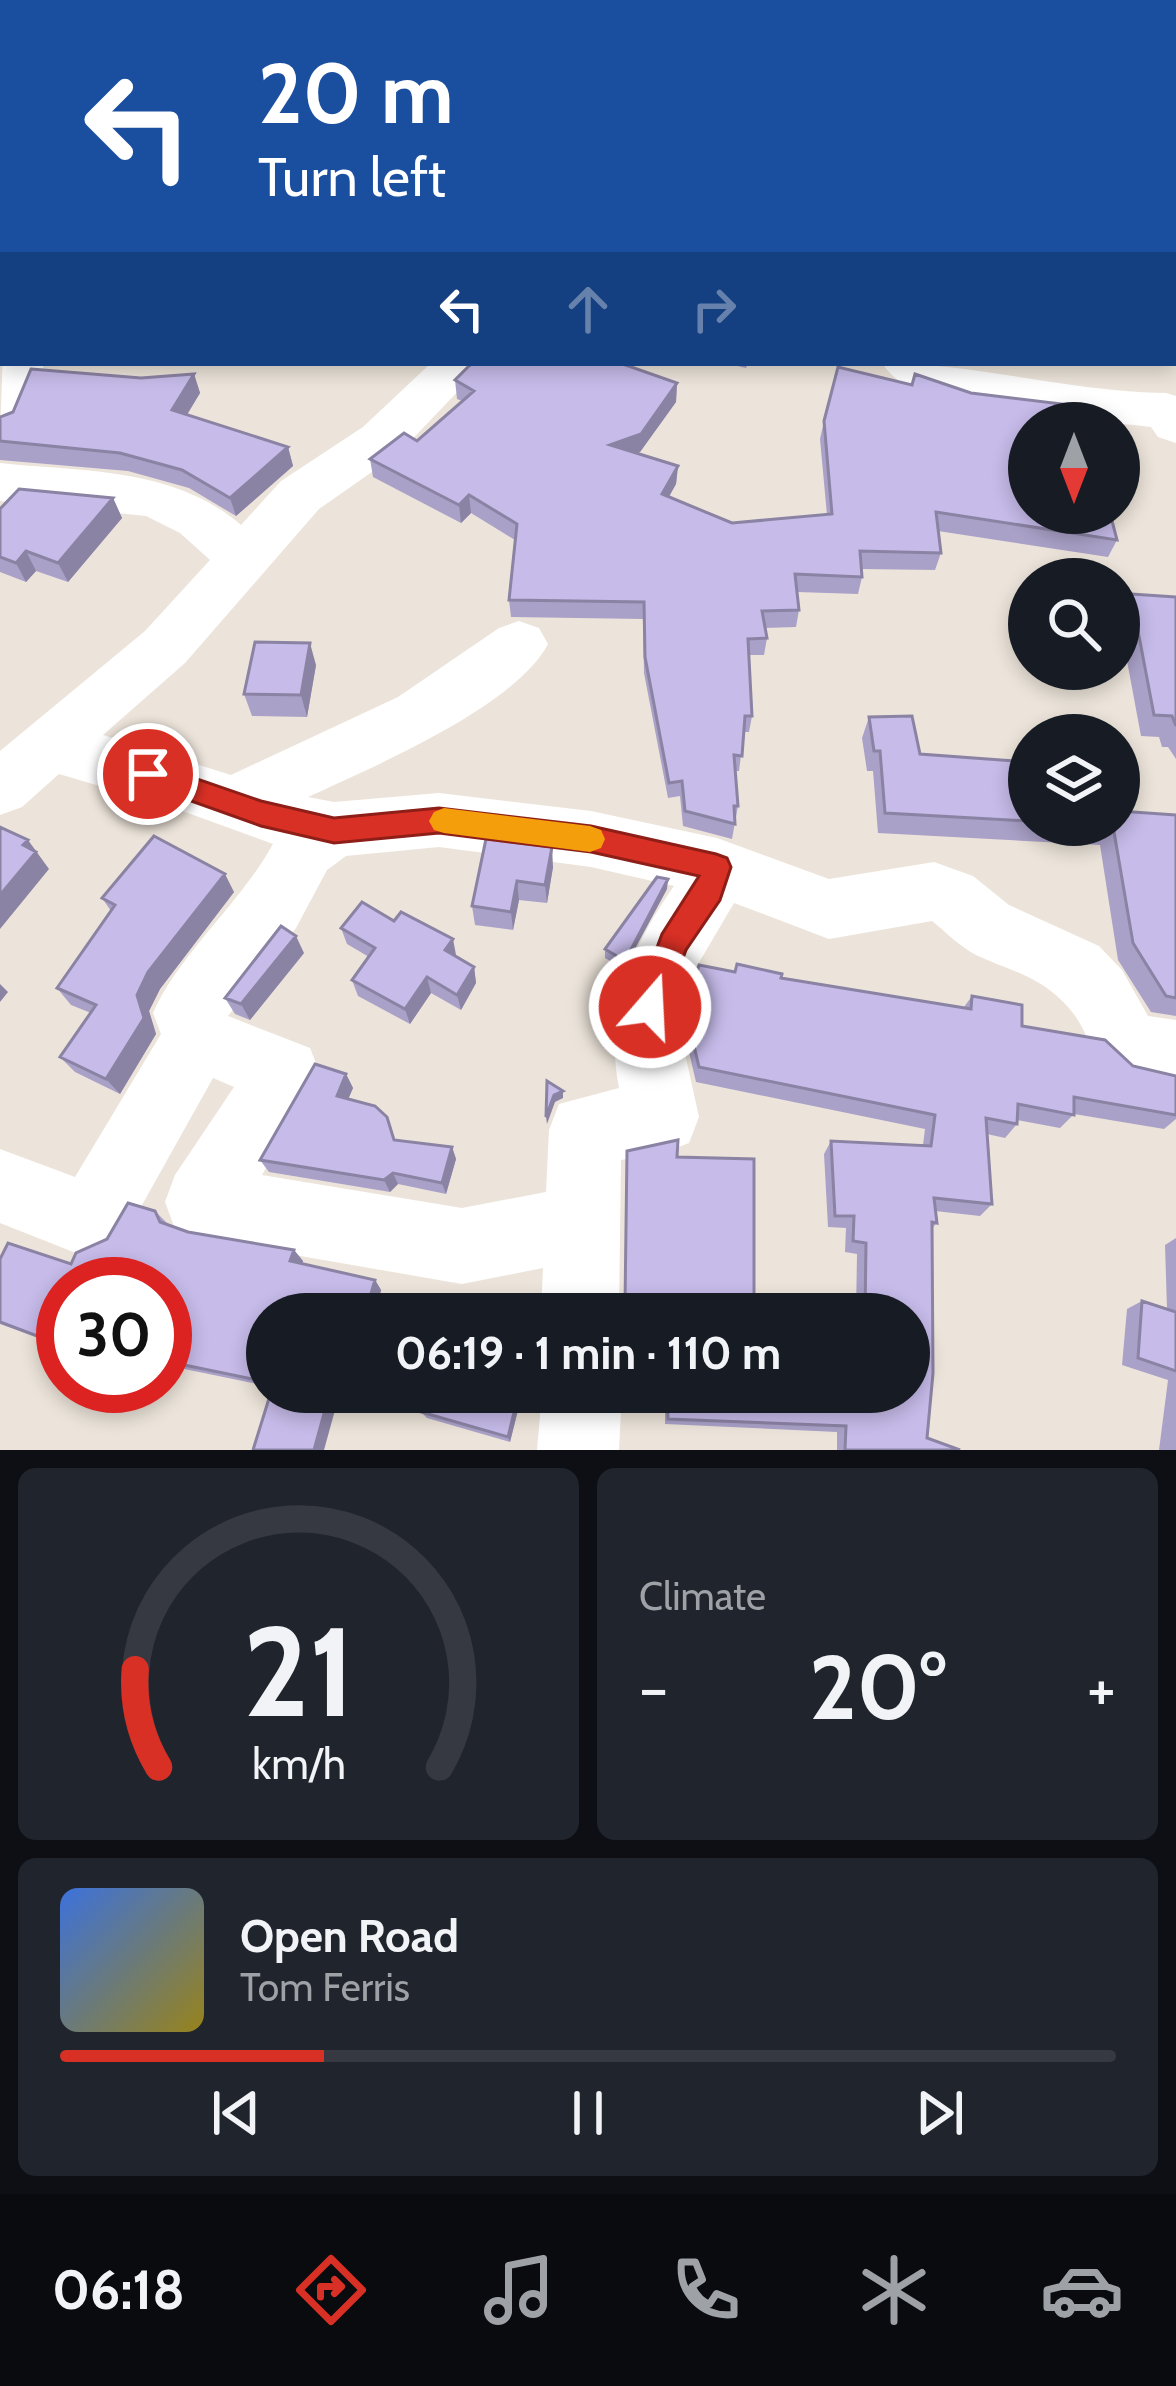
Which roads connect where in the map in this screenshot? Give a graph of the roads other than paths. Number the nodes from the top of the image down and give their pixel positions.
1 (20, 366) edge
2 (458, 366) edge
3 (911, 366) edge
4 (1147, 366) edge
5 (0, 417) edge
6 (1171, 418) edge
7 (0, 482) edge
8 (242, 557) junction
9 (519, 644) dead end
10 (47, 745) junction
11 (0, 788) edge
12 (232, 803) junction
13 (334, 830) junction
14 (716, 867) junction
15 (197, 1038) junction
16 (1176, 1054) edge
17 (0, 1186) edge
18 (581, 1223) junction
19 (584, 1293) edge
20 (581, 1413) edge
21 (578, 1450) edge

1 - 5 street
2 - 8 street
3 - 6 street
4 - 6 street
7 - 8 street
8 - 10 street
9 - 12 street
10 - 11 street
10 - 12 street
12 - 13 street
13 - 14 street
13 - 15 street
14 - 16 street
14 - 18 street
15 - 17 street
15 - 18 street
18 - 19 street
20 - 21 street

